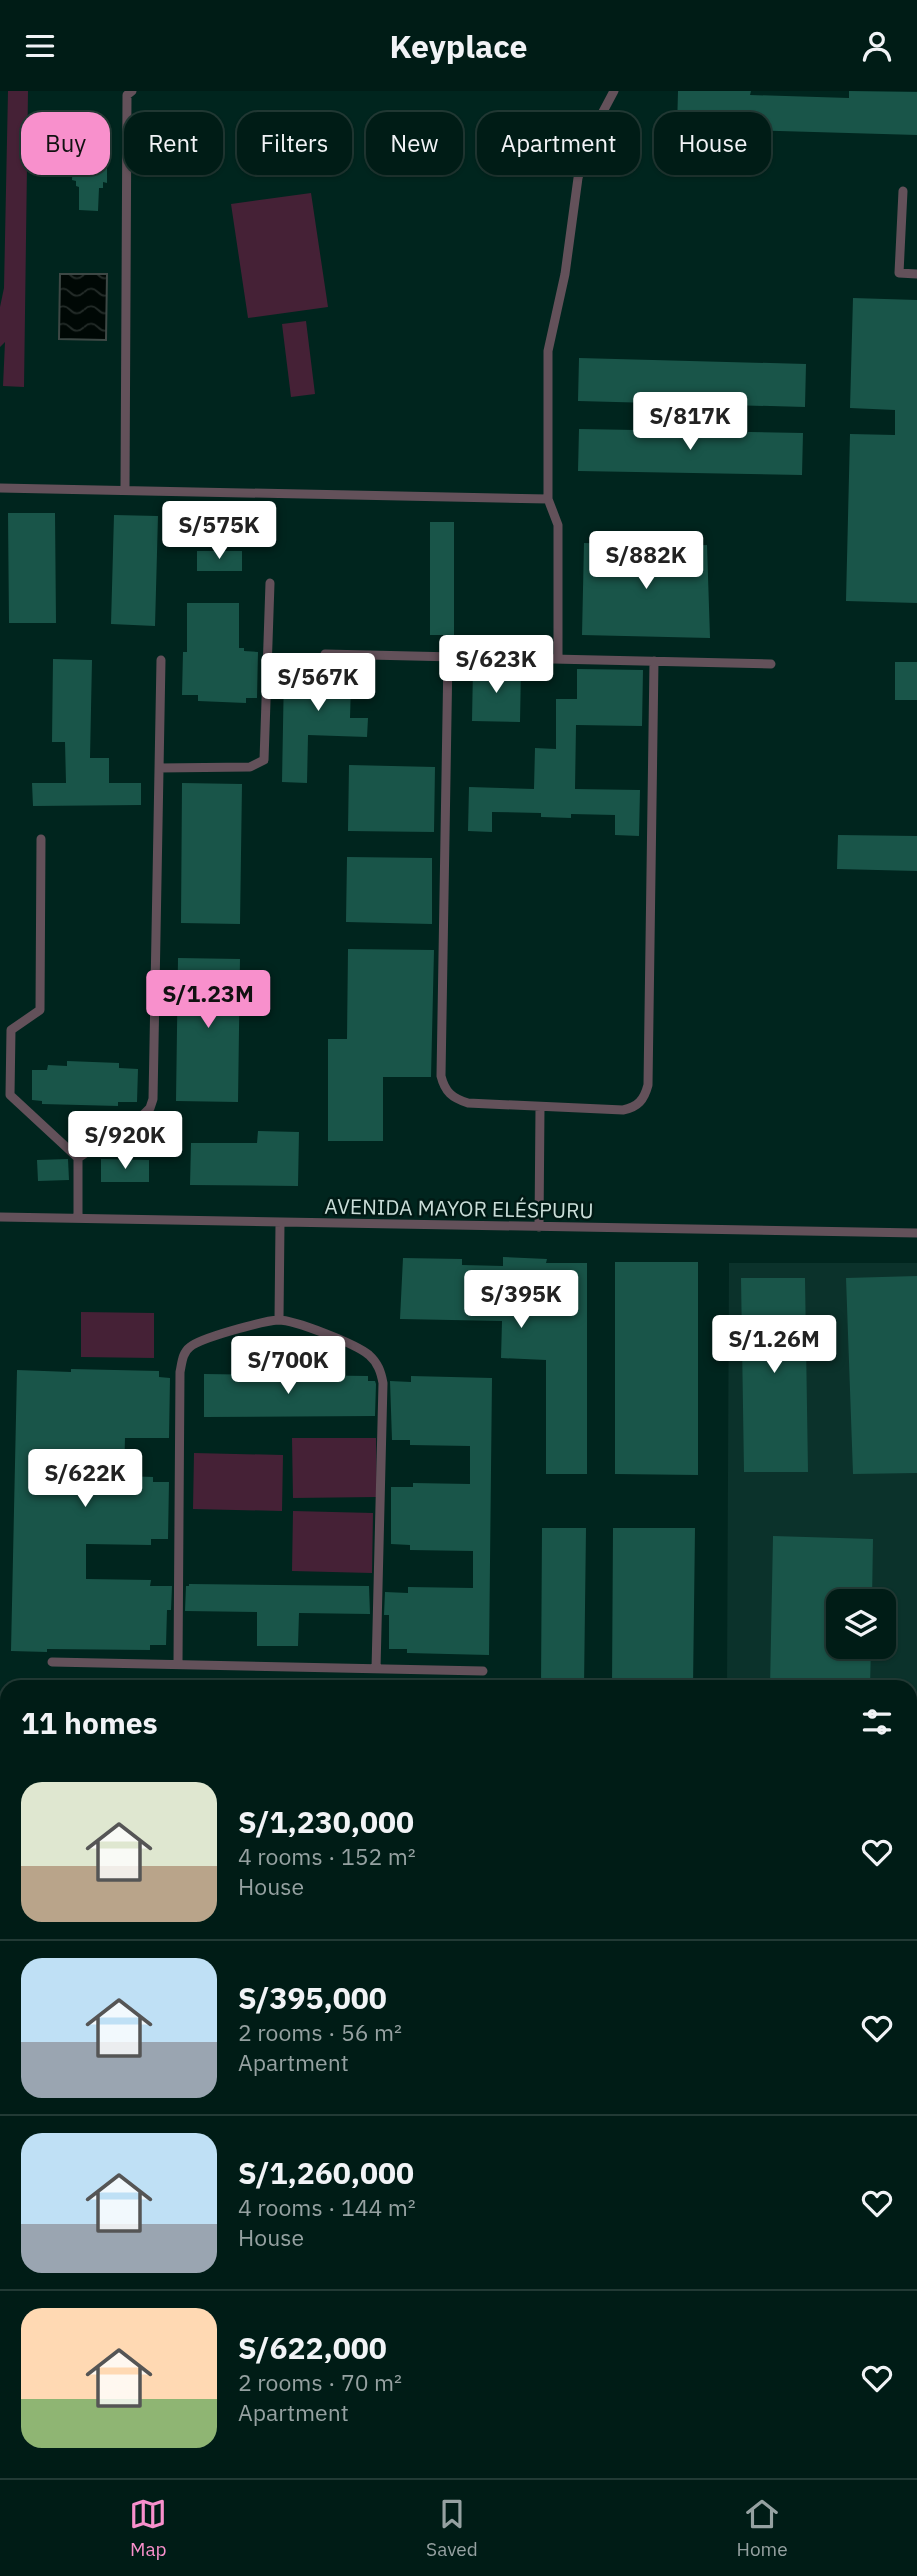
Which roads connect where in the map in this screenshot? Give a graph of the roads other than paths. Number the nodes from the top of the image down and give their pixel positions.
1 (131, 91) edge
2 (614, 91) edge
3 (903, 191) dead end
4 (917, 274) edge
5 (0, 488) edge
6 (125, 490) junction
7 (548, 499) junction
8 (270, 583) dead end
9 (326, 654) dead end
10 (448, 656) junction
11 (558, 659) junction
12 (161, 660) dead end
13 (654, 661) junction
14 (771, 663) dead end
15 (159, 768) junction
16 (41, 839) dead end
17 (540, 1107) junction
18 (78, 1158) junction
19 (0, 1217) edge
20 (79, 1217) junction
21 (280, 1223) junction
22 (539, 1227) junction
23 (917, 1233) edge
24 (279, 1320) junction
25 (52, 1662) dead end
26 (177, 1664) junction
27 (376, 1669) junction
28 (483, 1671) dead end

1 - 6 lane
2 - 7 lane
3 - 4 lane
5 - 6 lane
6 - 7 lane
7 - 11 lane
8 - 15 lane
9 - 10 lane
10 - 11 lane
10 - 17 lane
11 - 13 lane
12 - 15 lane
13 - 14 lane
13 - 17 lane
15 - 18 lane
16 - 18 lane
17 - 22 lane
18 - 20 lane
19 - 20 lane, AVENIDA MAYOR ELÉSPURU
20 - 21 lane, AVENIDA MAYOR ELÉSPURU
21 - 22 lane, AVENIDA MAYOR ELÉSPURU
21 - 24 lane
22 - 23 lane, AVENIDA MAYOR ELÉSPURU
24 - 26 lane
24 - 27 lane
25 - 26 lane
26 - 27 lane
27 - 28 lane

